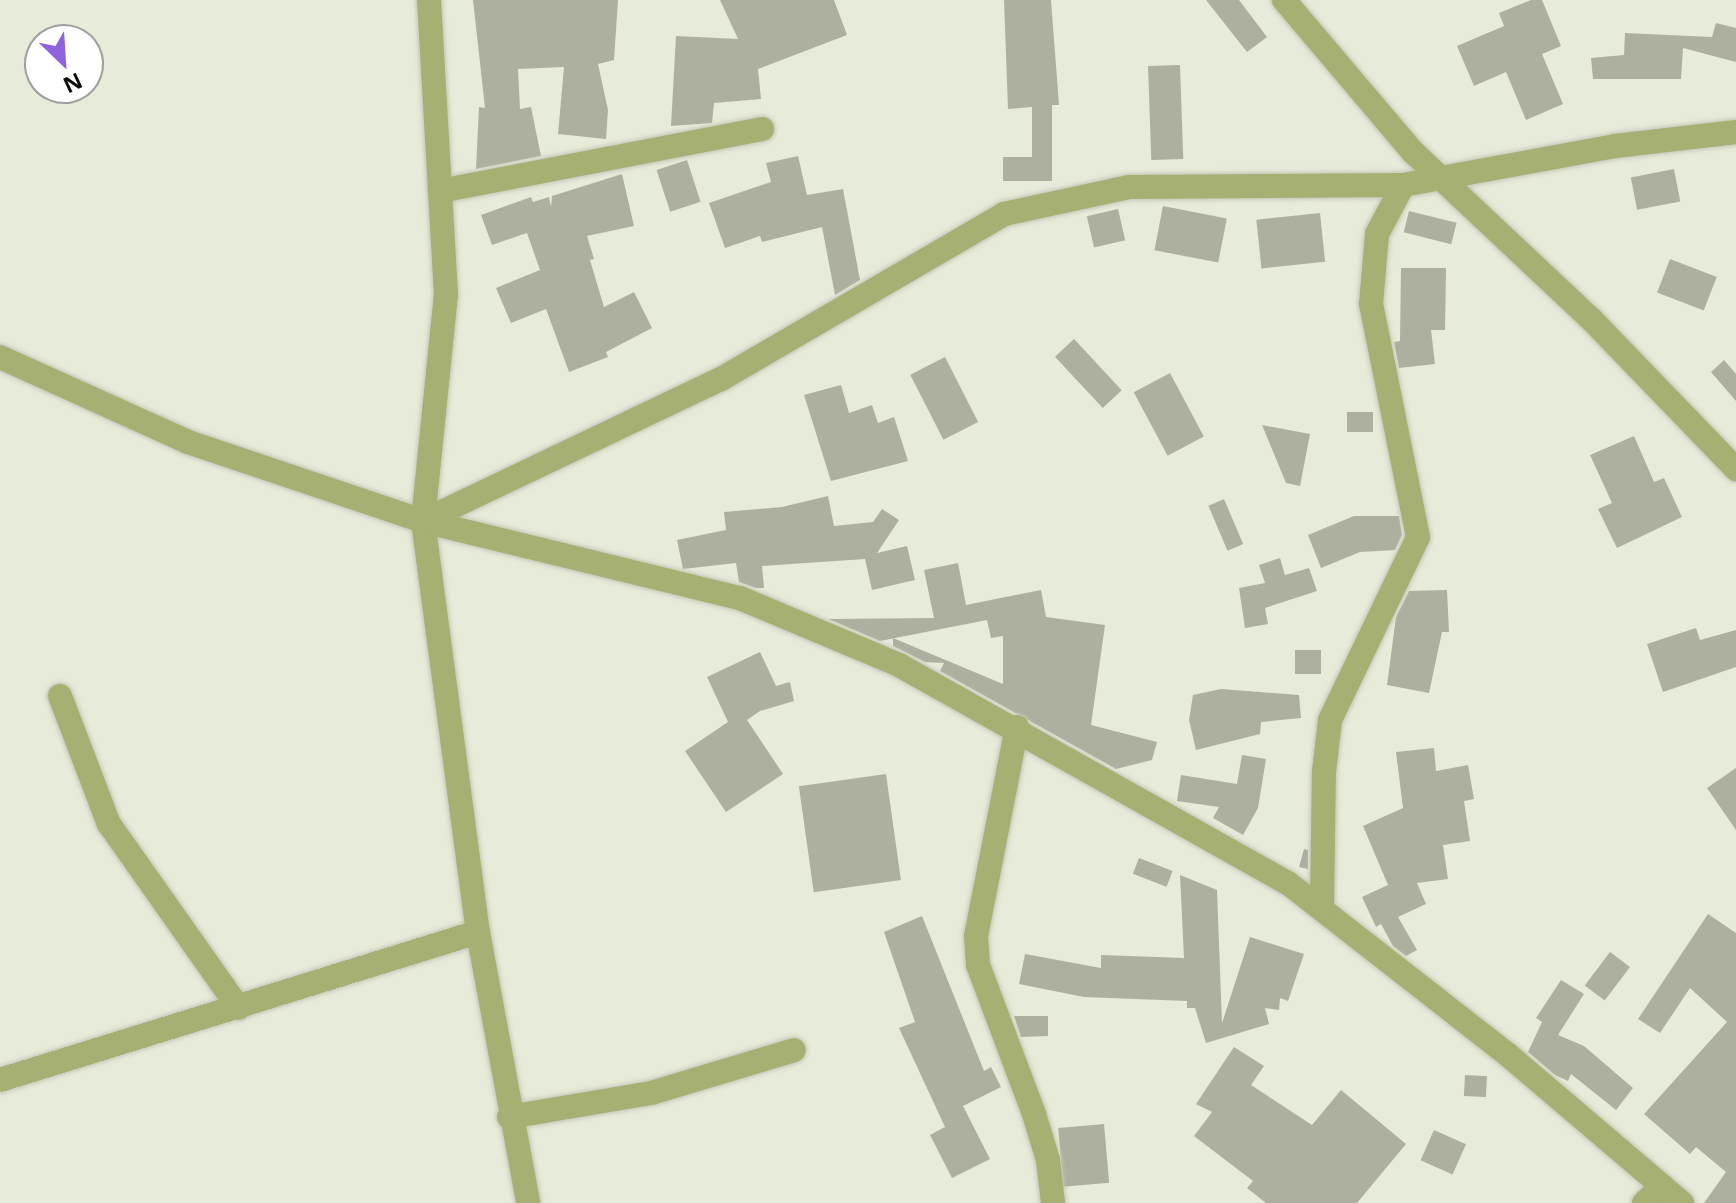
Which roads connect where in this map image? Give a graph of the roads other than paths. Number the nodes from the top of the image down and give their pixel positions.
1 (429, 0) edge
2 (1284, 0) edge
3 (762, 129) dead end
4 (1736, 132) edge
5 (1441, 178) junction
6 (1403, 185) junction
7 (440, 191) junction
8 (0, 357) edge
9 (1736, 469) edge
10 (423, 521) junction
11 (60, 696) dead end
12 (1017, 727) junction
13 (1322, 909) junction
14 (478, 932) junction
15 (239, 1008) junction
16 (794, 1050) dead end
17 (0, 1080) edge
18 (509, 1117) junction
19 (1662, 1186) junction
20 (528, 1203) edge
21 (1053, 1203) edge
22 (1644, 1203) edge
23 (1682, 1203) edge

1 - 7 street
2 - 5 street
3 - 7 street
4 - 5 street
5 - 6 street
5 - 9 street
6 - 10 street
6 - 13 street
7 - 10 street
8 - 10 street
10 - 12 street
10 - 14 street
11 - 15 street
12 - 13 street
12 - 21 street
13 - 19 street
14 - 15 street
14 - 18 street
15 - 17 street
16 - 18 street
18 - 20 street
19 - 22 street
19 - 23 street

